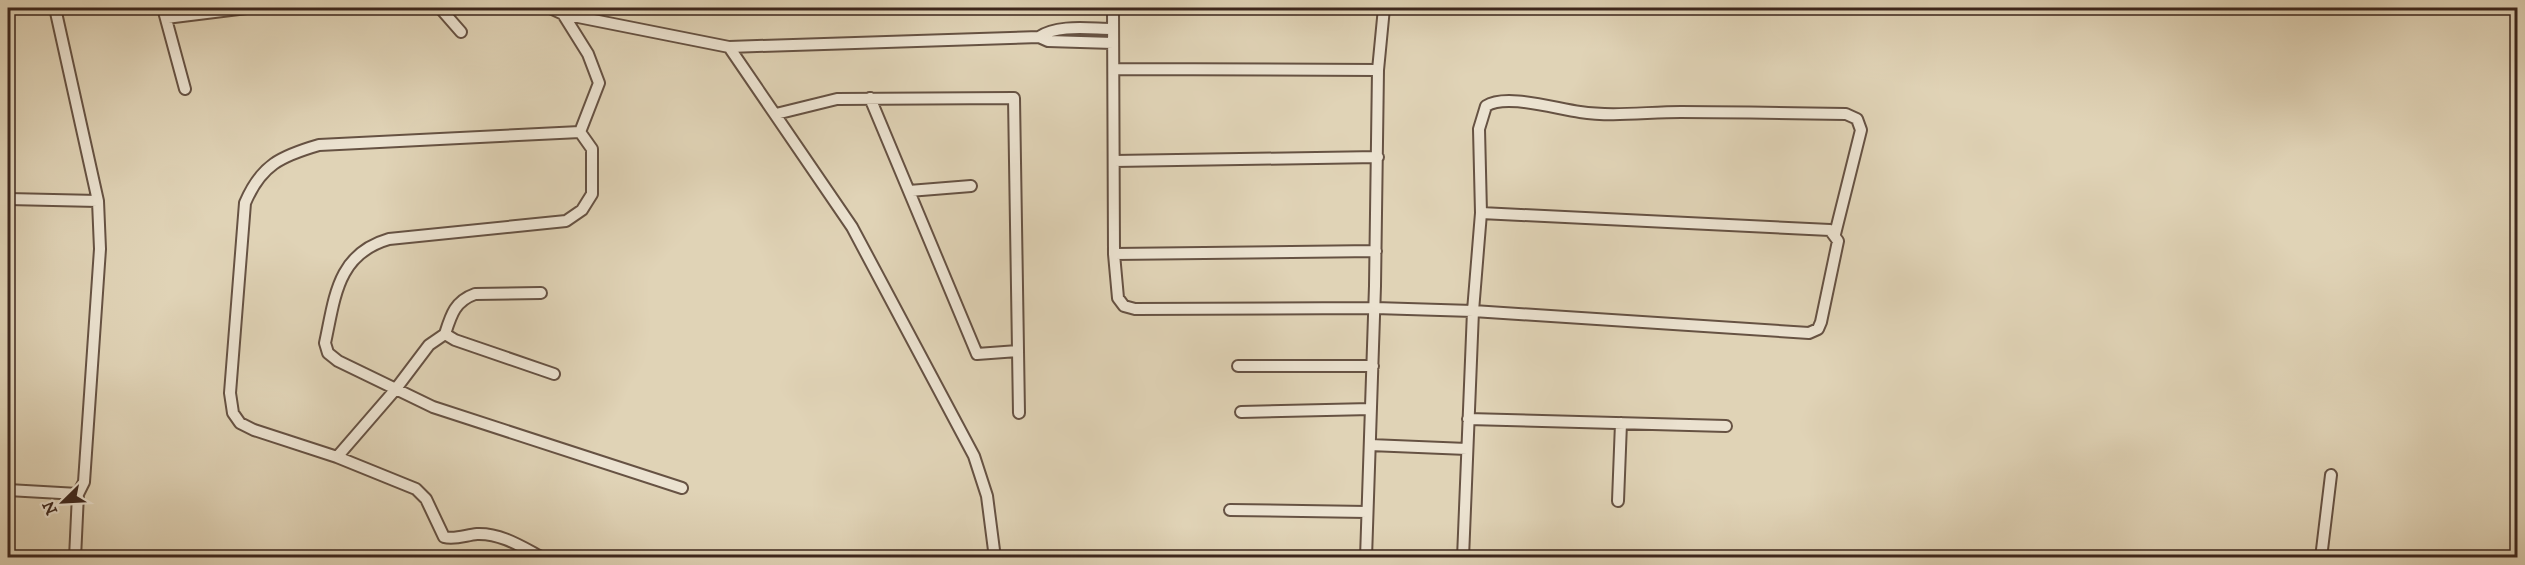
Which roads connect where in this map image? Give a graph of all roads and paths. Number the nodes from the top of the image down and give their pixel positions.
1 (55, 8) edge
2 (247, 8) edge
3 (440, 8) edge
4 (550, 8) edge
5 (1113, 8) edge
6 (1384, 8) edge
7 (164, 13) edge
8 (563, 14) junction
9 (1113, 29) junction
10 (461, 32) dead end
11 (1039, 37) junction
12 (1113, 43) junction
13 (729, 46) junction
14 (1115, 69) junction
15 (1378, 70) junction
16 (185, 89) dead end
17 (870, 98) junction
18 (776, 114) junction
19 (580, 132) junction
20 (1378, 157) junction
21 (1114, 161) junction
22 (971, 186) dead end
23 (909, 191) junction
24 (8, 199) edge
25 (98, 201) junction
26 (1481, 213) junction
27 (1835, 234) junction
28 (1376, 251) junction
29 (1114, 254) junction
30 (541, 293) dead end
31 (1375, 308) junction
32 (1473, 311) junction
33 (445, 334) junction
34 (1018, 351) junction
35 (1238, 366) dead end
36 (1372, 366) junction
37 (554, 374) dead end
38 (395, 390) junction
39 (1371, 409) junction
40 (1241, 412) dead end
41 (1019, 413) dead end
42 (1468, 419) junction
43 (1621, 423) junction
44 (1726, 426) dead end
45 (1370, 445) junction
46 (1467, 449) junction
47 (337, 457) junction
48 (2331, 475) dead end
49 (682, 488) dead end
50 (8, 490) edge
51 (78, 494) junction
52 (1618, 501) dead end
53 (1230, 510) dead end
54 (1367, 512) junction
55 (75, 558) edge
56 (543, 558) edge
57 (995, 558) edge
58 (1366, 558) edge
59 (1463, 558) edge
60 (2321, 558) edge

1 - 25 street
2 - 7 street
3 - 10 street
4 - 8 street
5 - 9 street
6 - 15 street
7 - 16 street
8 - 13 street
8 - 19 street
9 - 11 street
9 - 12 street
11 - 12 street
11 - 13 street
12 - 14 street
13 - 18 street
14 - 15 street
14 - 21 street
15 - 20 street
17 - 18 street
17 - 23 street
17 - 34 street
18 - 57 street
19 - 38 street
19 - 47 street
20 - 21 street
20 - 28 street
21 - 29 street
22 - 23 street
23 - 34 street
24 - 25 street
25 - 51 street
26 - 27 street
26 - 27 street
26 - 32 street
27 - 32 street
28 - 29 street
28 - 31 street
29 - 31 street
30 - 33 street
31 - 32 street
31 - 36 street
32 - 42 street
33 - 37 street
33 - 38 street
34 - 41 street
35 - 36 street
36 - 39 street
38 - 47 street
38 - 49 street
39 - 40 street
39 - 45 street
42 - 43 street
42 - 46 street
43 - 44 street
43 - 52 street
45 - 46 street
45 - 54 street
46 - 59 street
47 - 56 street
48 - 60 street
50 - 51 street
51 - 55 street
53 - 54 street
54 - 58 street

